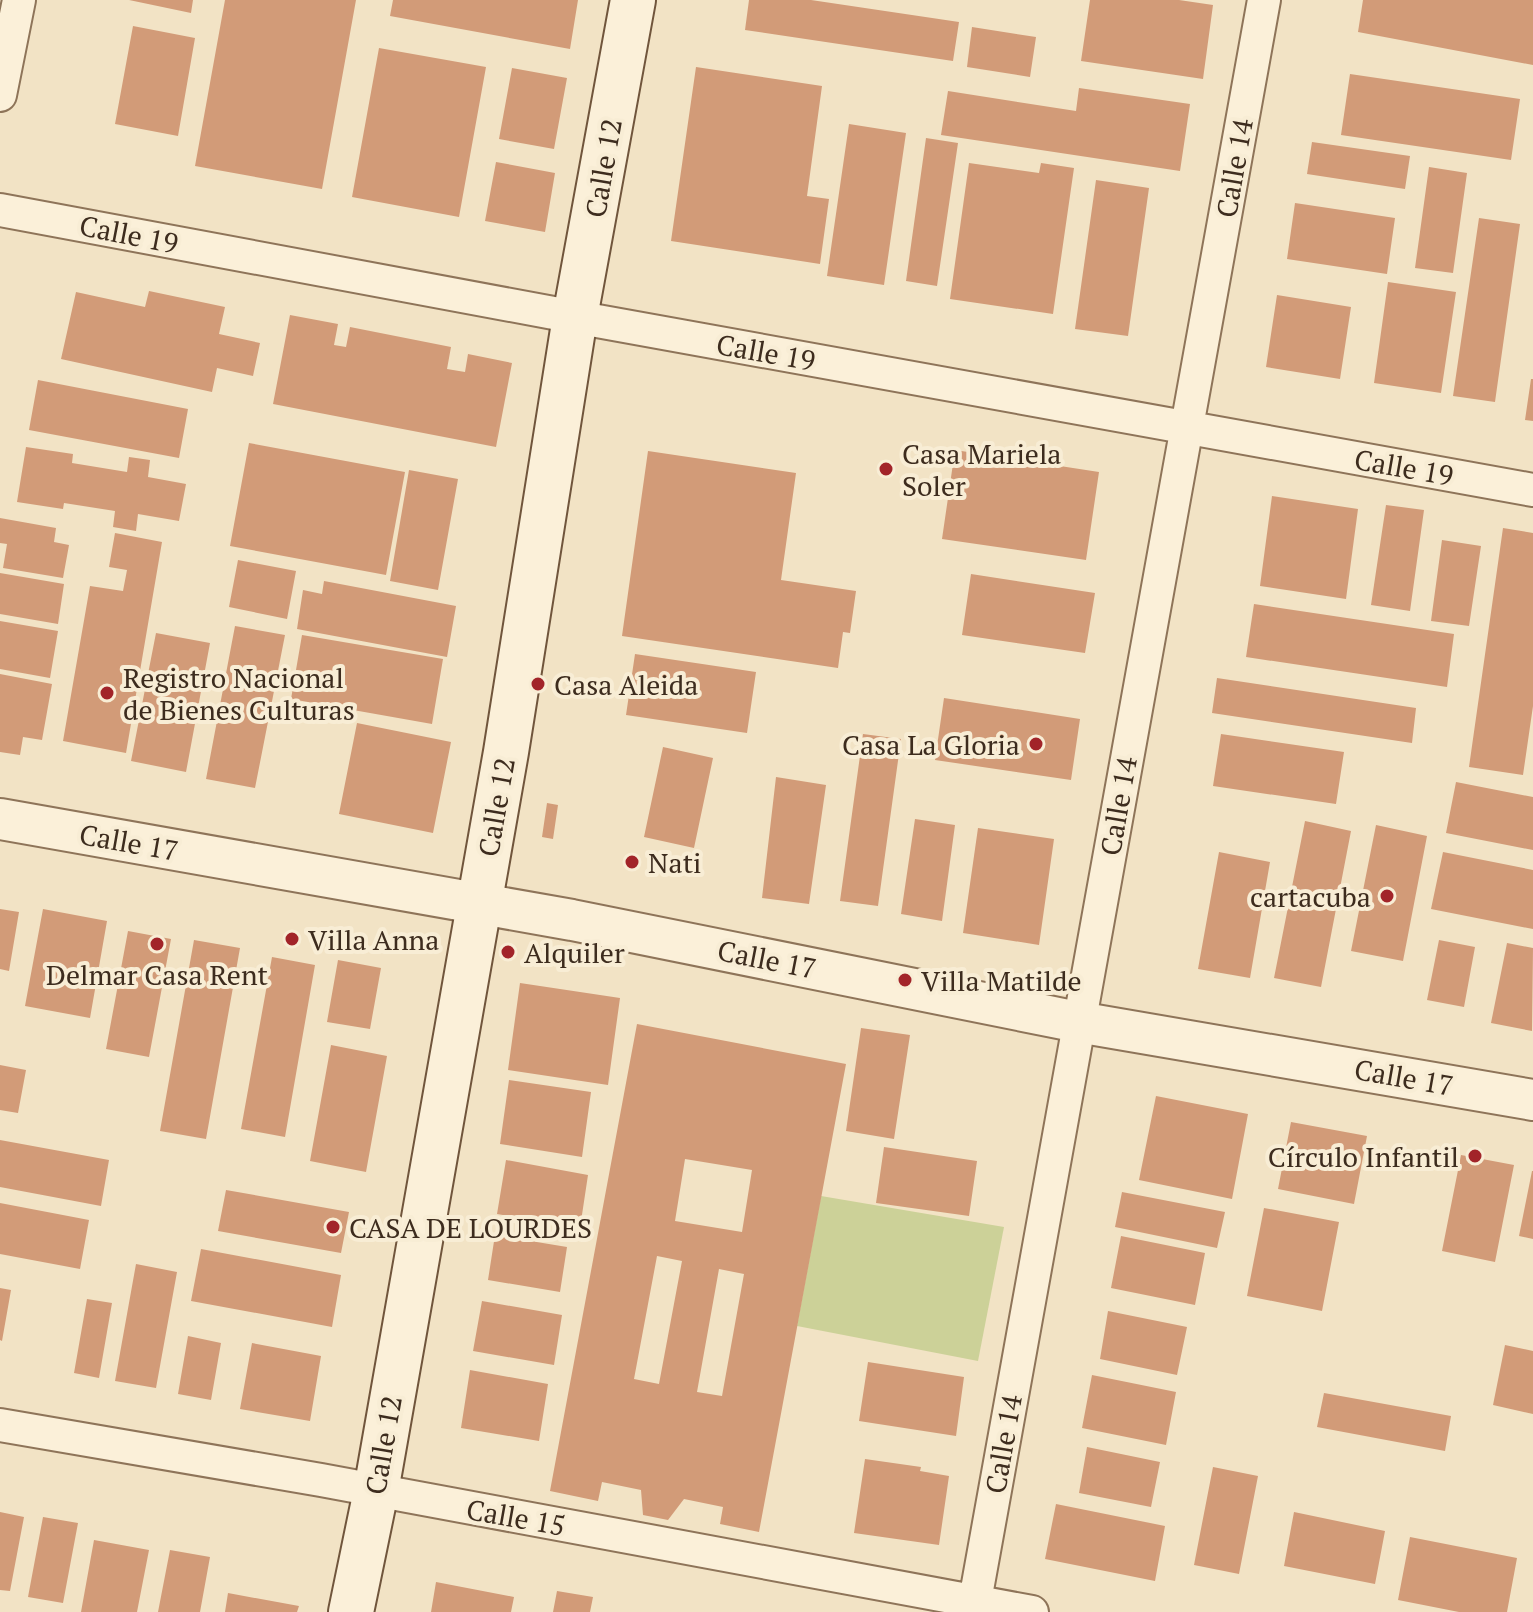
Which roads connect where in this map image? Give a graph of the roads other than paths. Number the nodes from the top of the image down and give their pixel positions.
1 (19, 0) edge
2 (633, 0) edge
3 (1264, 0) edge
4 (0, 95) edge
5 (0, 210) edge
6 (575, 317) junction
7 (1186, 428) junction
8 (1533, 490) edge
9 (0, 819) edge
10 (479, 905) junction
11 (1078, 1022) junction
12 (1533, 1100) edge
13 (0, 1425) edge
14 (376, 1491) junction
15 (974, 1607) edge
16 (351, 1612) edge
17 (1032, 1612) edge

1 - 4 street
2 - 6 main road, Calle 12
3 - 7 street, Calle 14
5 - 6 street, Calle 19
6 - 7 street, Calle 19
6 - 10 main road, Calle 12
7 - 8 street, Calle 19
7 - 11 street, Calle 14
9 - 10 street, Calle 17
10 - 11 street, Calle 17
10 - 14 main road, Calle 12
11 - 12 street, Calle 17
11 - 15 street, Calle 14
13 - 14 street, Calle 15
14 - 15 street, Calle 15
14 - 16 main road, Calle 12
15 - 17 street, Calle 15

